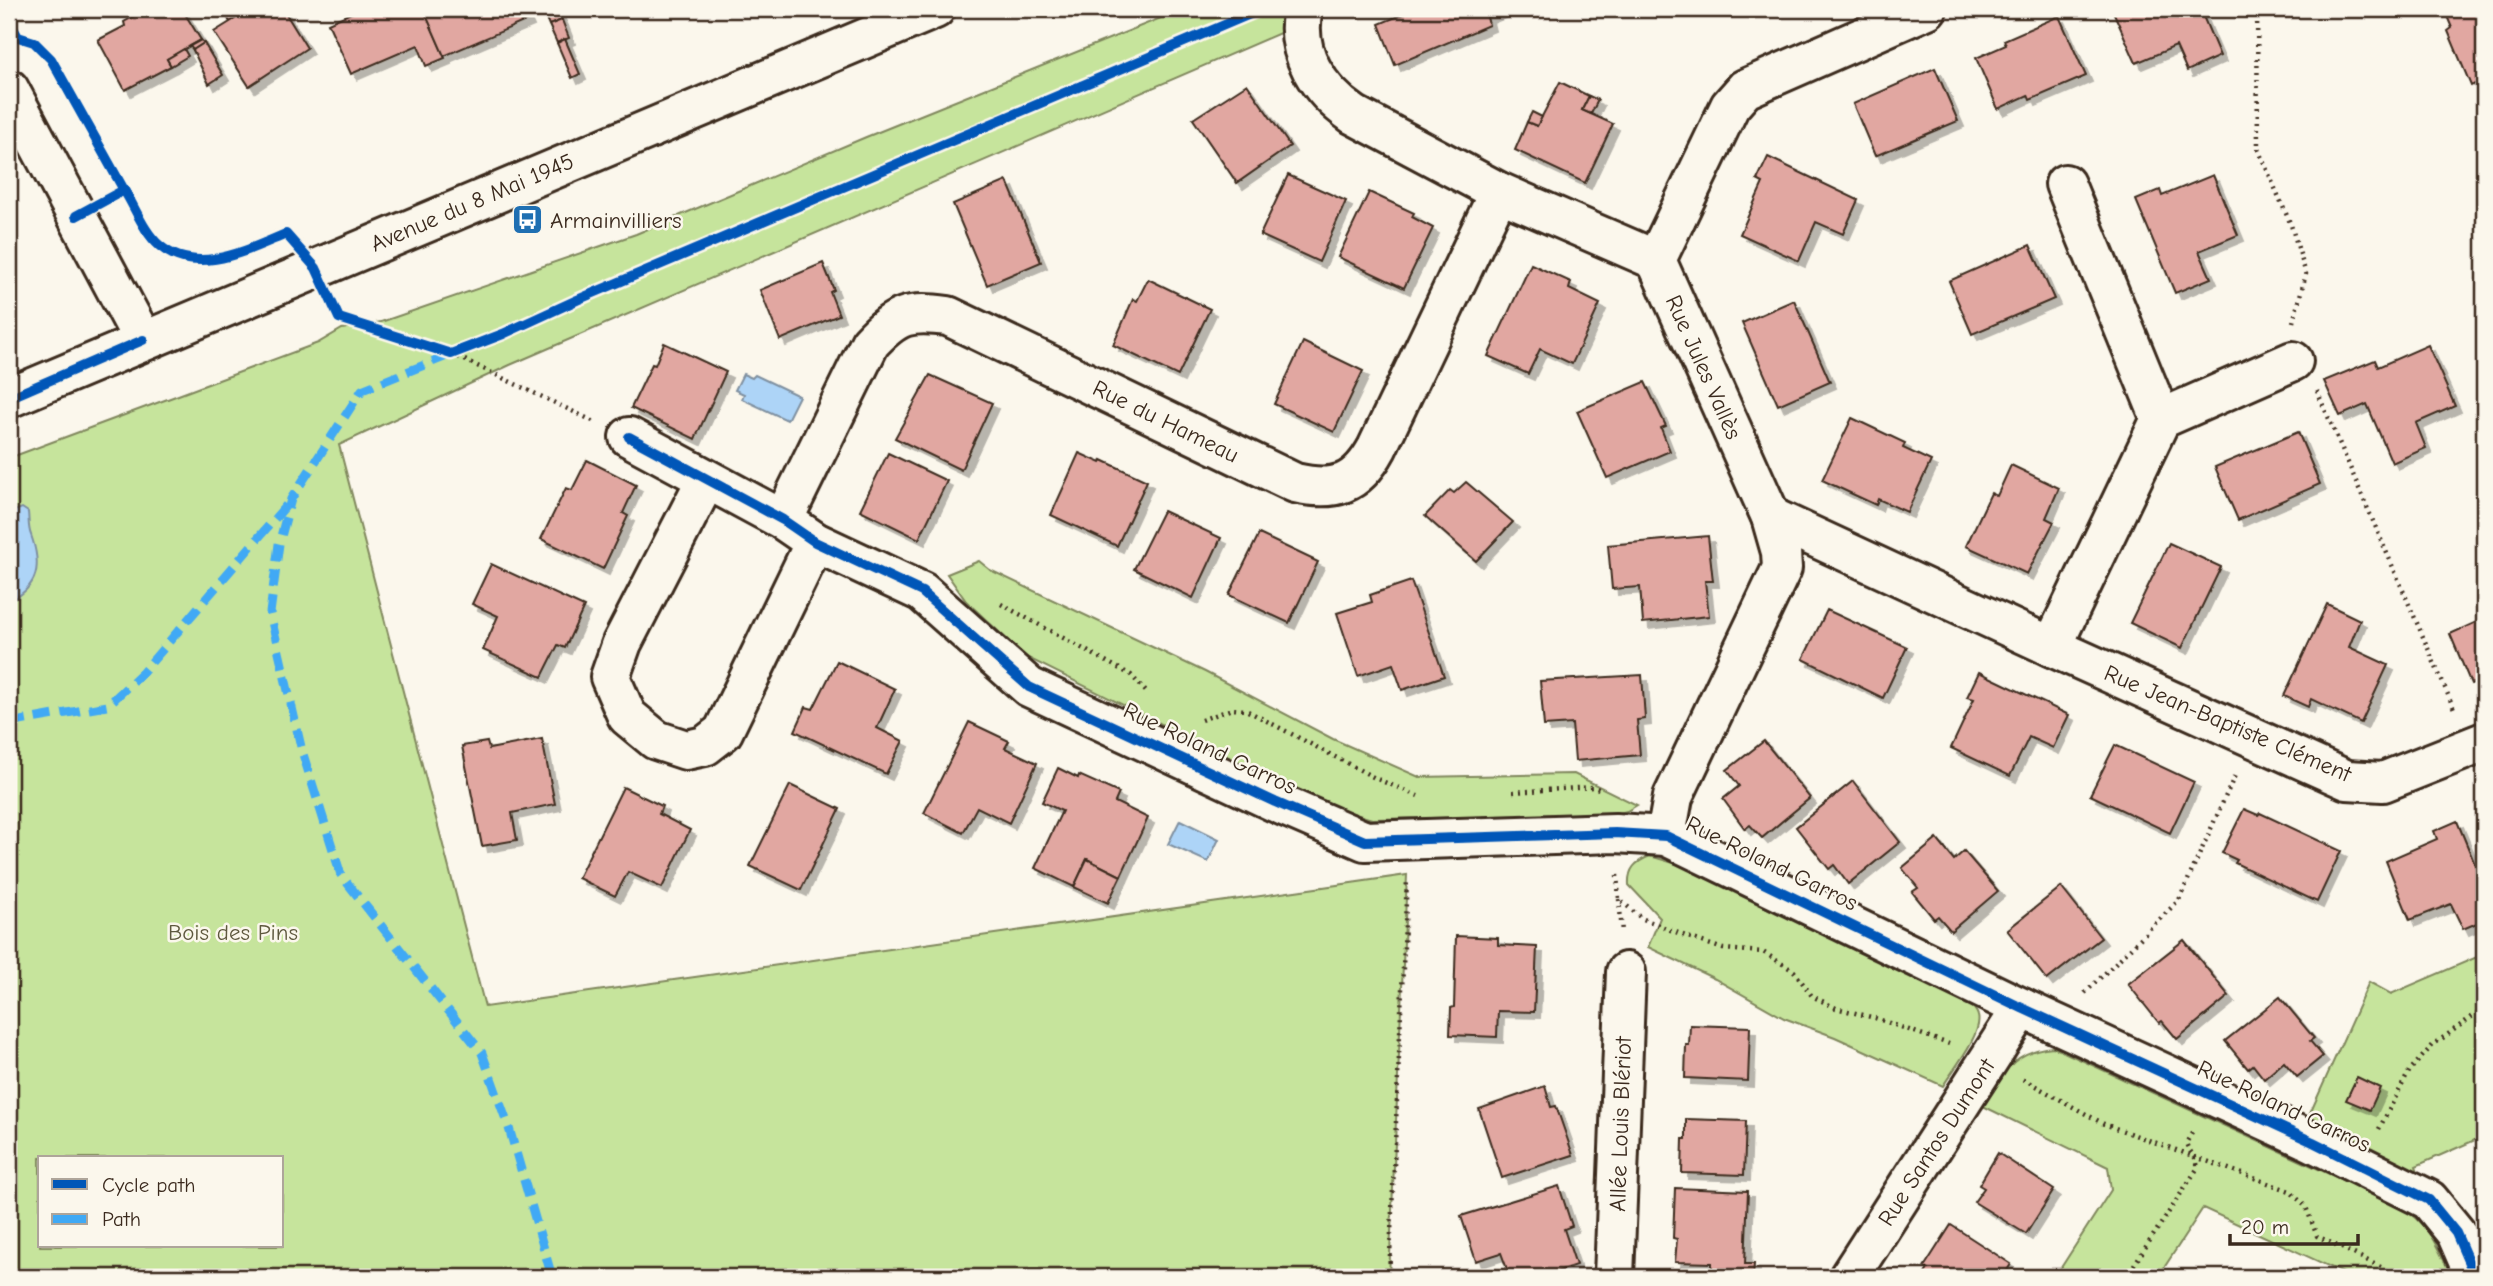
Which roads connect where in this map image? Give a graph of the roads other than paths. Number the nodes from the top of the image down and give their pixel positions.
1 (935, 9) edge
2 (1303, 9) edge
3 (1927, 9) edge
4 (9, 89) edge
5 (2066, 184) dead end
6 (1499, 192) junction
7 (1656, 260) junction
8 (143, 340) junction
9 (2293, 360) road end
10 (9, 398) edge
11 (2161, 419) junction
12 (629, 437) road end
13 (706, 480) junction
14 (1771, 517) junction
15 (783, 520) junction
16 (815, 542) junction
17 (2052, 647) junction
18 (2478, 744) edge
19 (1666, 836) junction
20 (1626, 972) dead end
21 (2038, 1015) junction
22 (1614, 1277) edge
23 (1849, 1277) edge
24 (2475, 1277) edge

1 - 8 street, Avenue du 8 Mai 1945
2 - 6 street
3 - 7 street
4 - 8 street
5 - 11 street
6 - 7 street
6 - 15 street, Rue du Hameau
7 - 14 street, Rue Jules Vallès
8 - 10 street, Avenue du 8 Mai 1945
9 - 11 street
11 - 17 street
12 - 13 street, Rue Roland Garros
13 - 15 street, Rue Roland Garros
13 - 16 street
14 - 17 street, Rue Jean-Baptiste Clément
14 - 19 street, Rue Jules Vallès
15 - 16 street, Rue Roland Garros
16 - 19 street, Rue Roland Garros
17 - 18 street, Rue Jean-Baptiste Clément
19 - 21 street, Rue Roland Garros
20 - 22 street, Allée Louis Blériot
21 - 23 street, Rue Santos Dumont
21 - 24 street, Rue Roland Garros

